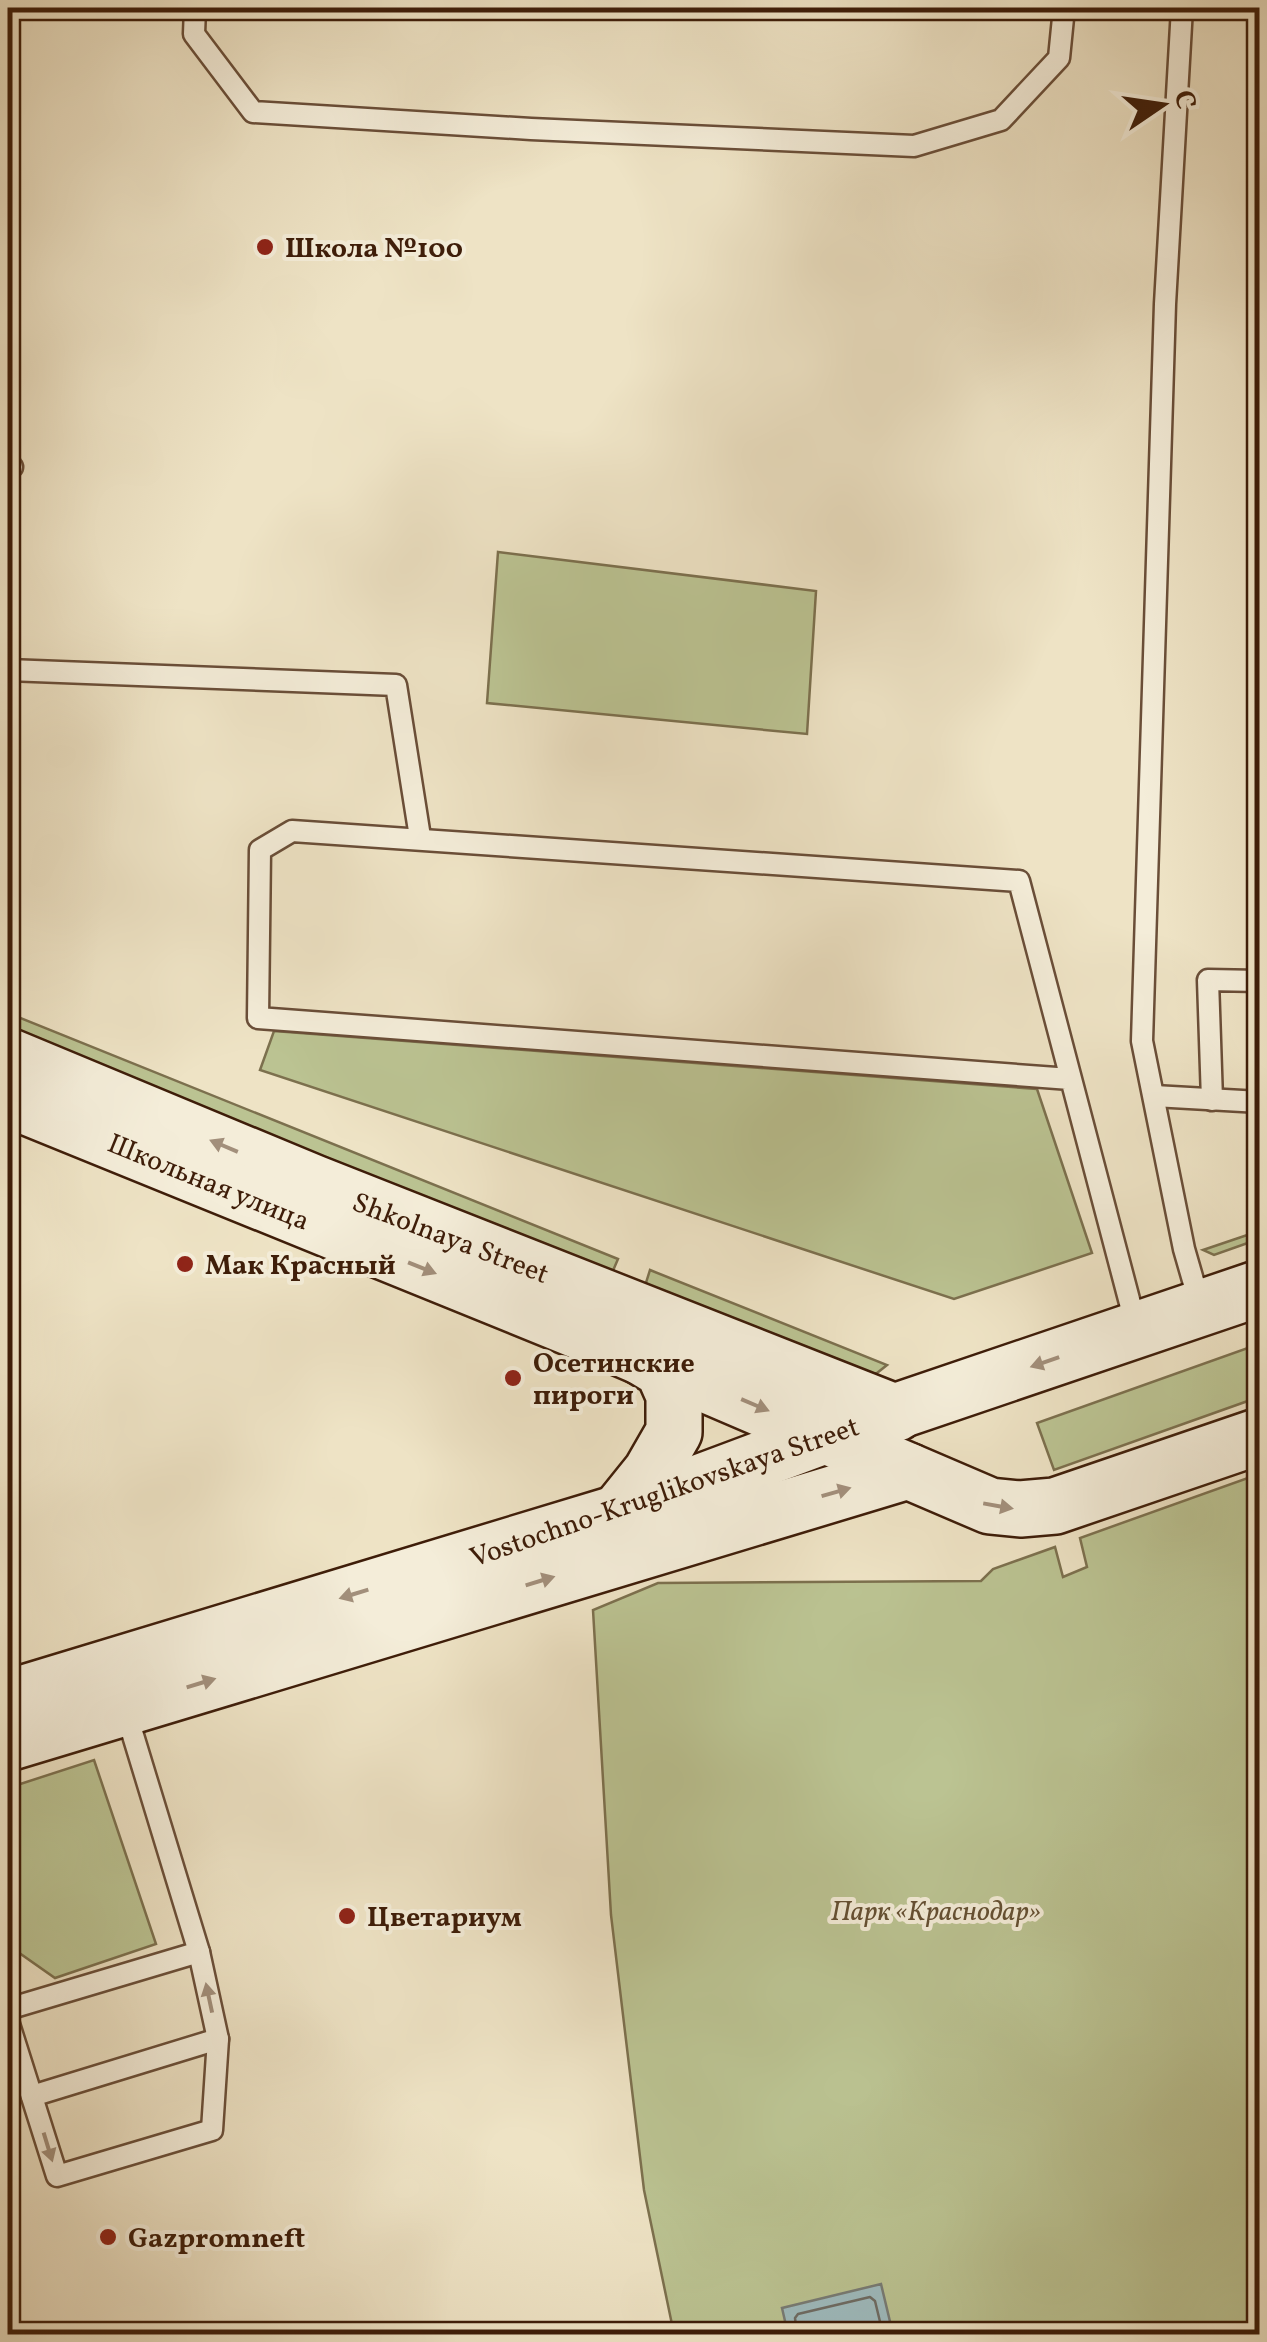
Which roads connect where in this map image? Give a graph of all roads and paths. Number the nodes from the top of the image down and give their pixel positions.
1 (195, 8) edge
2 (1064, 8) edge
3 (1182, 8) edge
4 (8, 670) edge
5 (420, 838) junction
6 (1260, 981) edge
7 (8, 1056) edge
8 (1070, 1079) junction
9 (1154, 1096) junction
10 (8, 1099) edge
11 (1212, 1100) junction
12 (1260, 1102) edge
13 (1260, 1288) edge
14 (1201, 1309) junction
15 (1137, 1330) junction
16 (640, 1356) junction
17 (897, 1413) junction
18 (824, 1436) junction
19 (1260, 1436) edge
20 (908, 1470) junction
21 (618, 1513) junction
22 (118, 1687) junction
23 (8, 1698) edge
24 (8, 1743) edge
25 (199, 1952) junction
26 (8, 2009) edge
27 (8, 2021) edge
28 (218, 2039) junction
29 (32, 2096) junction

1 - 2 lane
3 - 9 lane
4 - 5 lane
5 - 8 lane
5 - 8 lane
6 - 11 lane
17 -> 7 main road, Shkolnaya Street
8 - 15 lane
9 - 11 lane
9 - 14 lane
10 -> 16 main road, Школьная улица
11 - 12 lane
13 - 14 main road, Vostochno-Kruglikovskaya Street
14 - 15 main road, Vostochno-Kruglikovskaya Street
15 -> 17 main road, Vostochno-Kruglikovskaya Street
16 -> 18 main road, Школьная улица
16 - 21 main road
17 - 18 main road, Vostochno-Kruglikovskaya Street
18 - 20 main road, Школьная улица
18 - 21 main road, Vostochno-Kruglikovskaya Street
20 -> 19 main road
22 -> 20 main road, Vostochno-Kruglikovskaya Street
21 -> 22 main road, Vostochno-Kruglikovskaya Street
22 - 23 main road, Vostochno-Kruglikovskaya Street
22 - 24 main road, Vostochno-Kruglikovskaya Street
22 - 25 lane
25 - 26 lane
28 -> 25 lane
27 - 29 lane
28 - 29 lane
29 -> 28 lane

